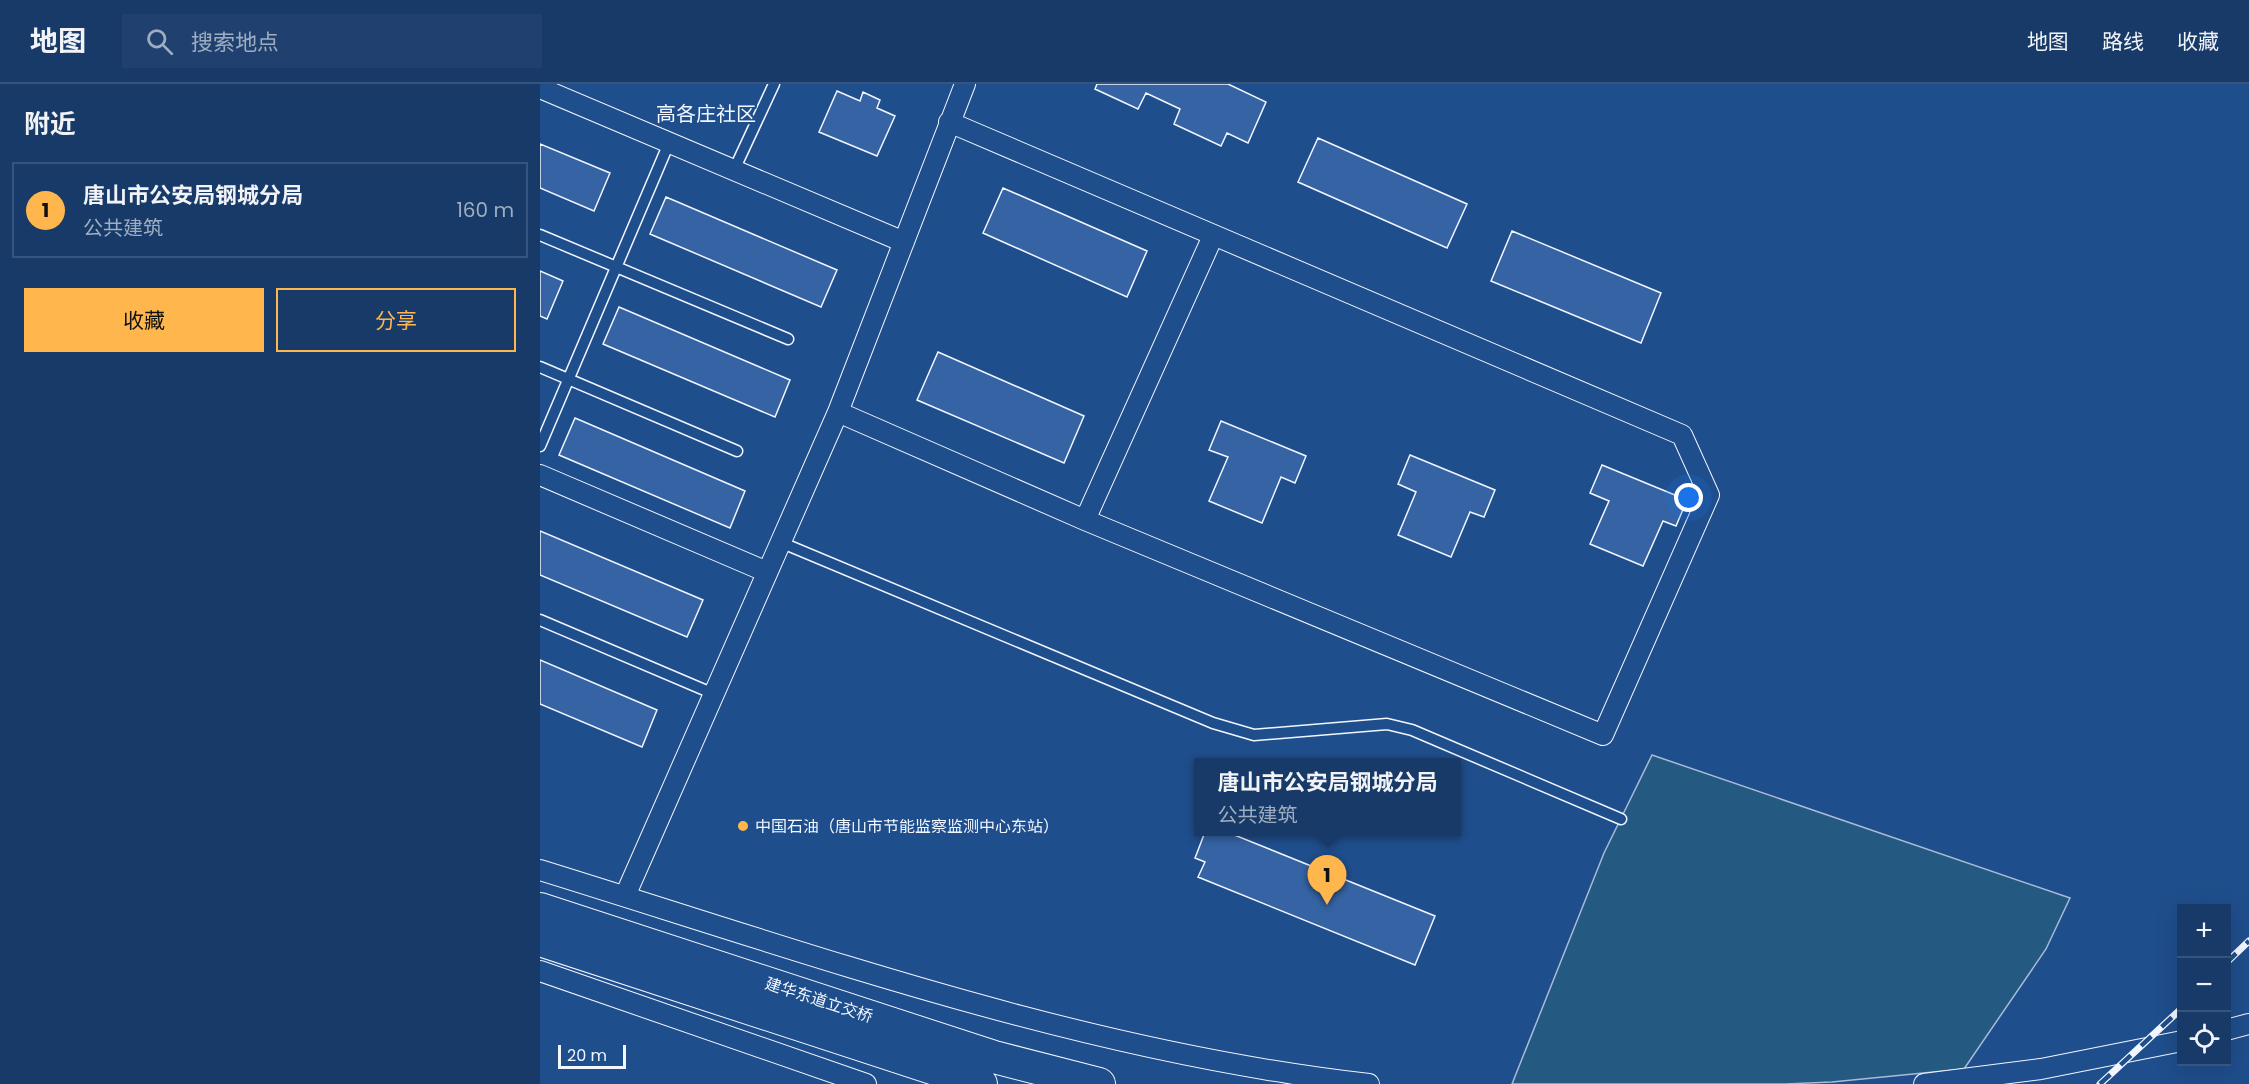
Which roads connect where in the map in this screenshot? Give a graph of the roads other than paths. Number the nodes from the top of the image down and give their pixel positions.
1 (774, 84) edge
2 (965, 84) edge
3 (540, 88) edge
4 (949, 122) junction
5 (669, 143) junction
6 (734, 170) junction
7 (540, 235) edge
8 (1213, 236) junction
9 (904, 242) junction
10 (616, 267) junction
11 (788, 339) dead end
12 (540, 367) edge
13 (569, 379) junction
14 (837, 412) junction
15 (540, 446) edge
16 (737, 451) dead end
17 (540, 475) edge
18 (1085, 520) junction
19 (780, 542) junction
20 (767, 572) junction
21 (540, 621) edge
22 (714, 694) junction
23 (1621, 819) dead end
24 (540, 870) edge
25 (625, 896) junction
26 (540, 909) edge
27 (540, 940) edge
28 (540, 971) edge
29 (2249, 1024) edge
30 (2231, 1029) edge
31 (2177, 1042) edge
32 (866, 1084) edge
33 (981, 1084) edge
34 (1099, 1084) edge
35 (1369, 1084) edge
36 (1924, 1084) edge

1 - 6 lane
2 - 4 street
3 - 5 street
4 - 8 street
4 - 9 street
5 - 6 street
5 - 10 lane
6 - 9 street
7 - 10 lane
8 - 18 street
8 - 18 street
9 - 14 street
10 - 11 lane
10 - 13 lane
12 - 13 lane
13 - 15 lane
13 - 16 lane
14 - 18 street
14 - 19 street
17 - 20 street
19 - 20 street
19 - 23 lane
20 - 22 street
21 - 22 lane
22 - 25 street
24 - 25 street
25 - 35 street
26 - 34 main road, 建华东道立交桥
27 - 33 main road, 建华东道立交桥
28 - 32 street
29 - 30 street
31 - 36 street

